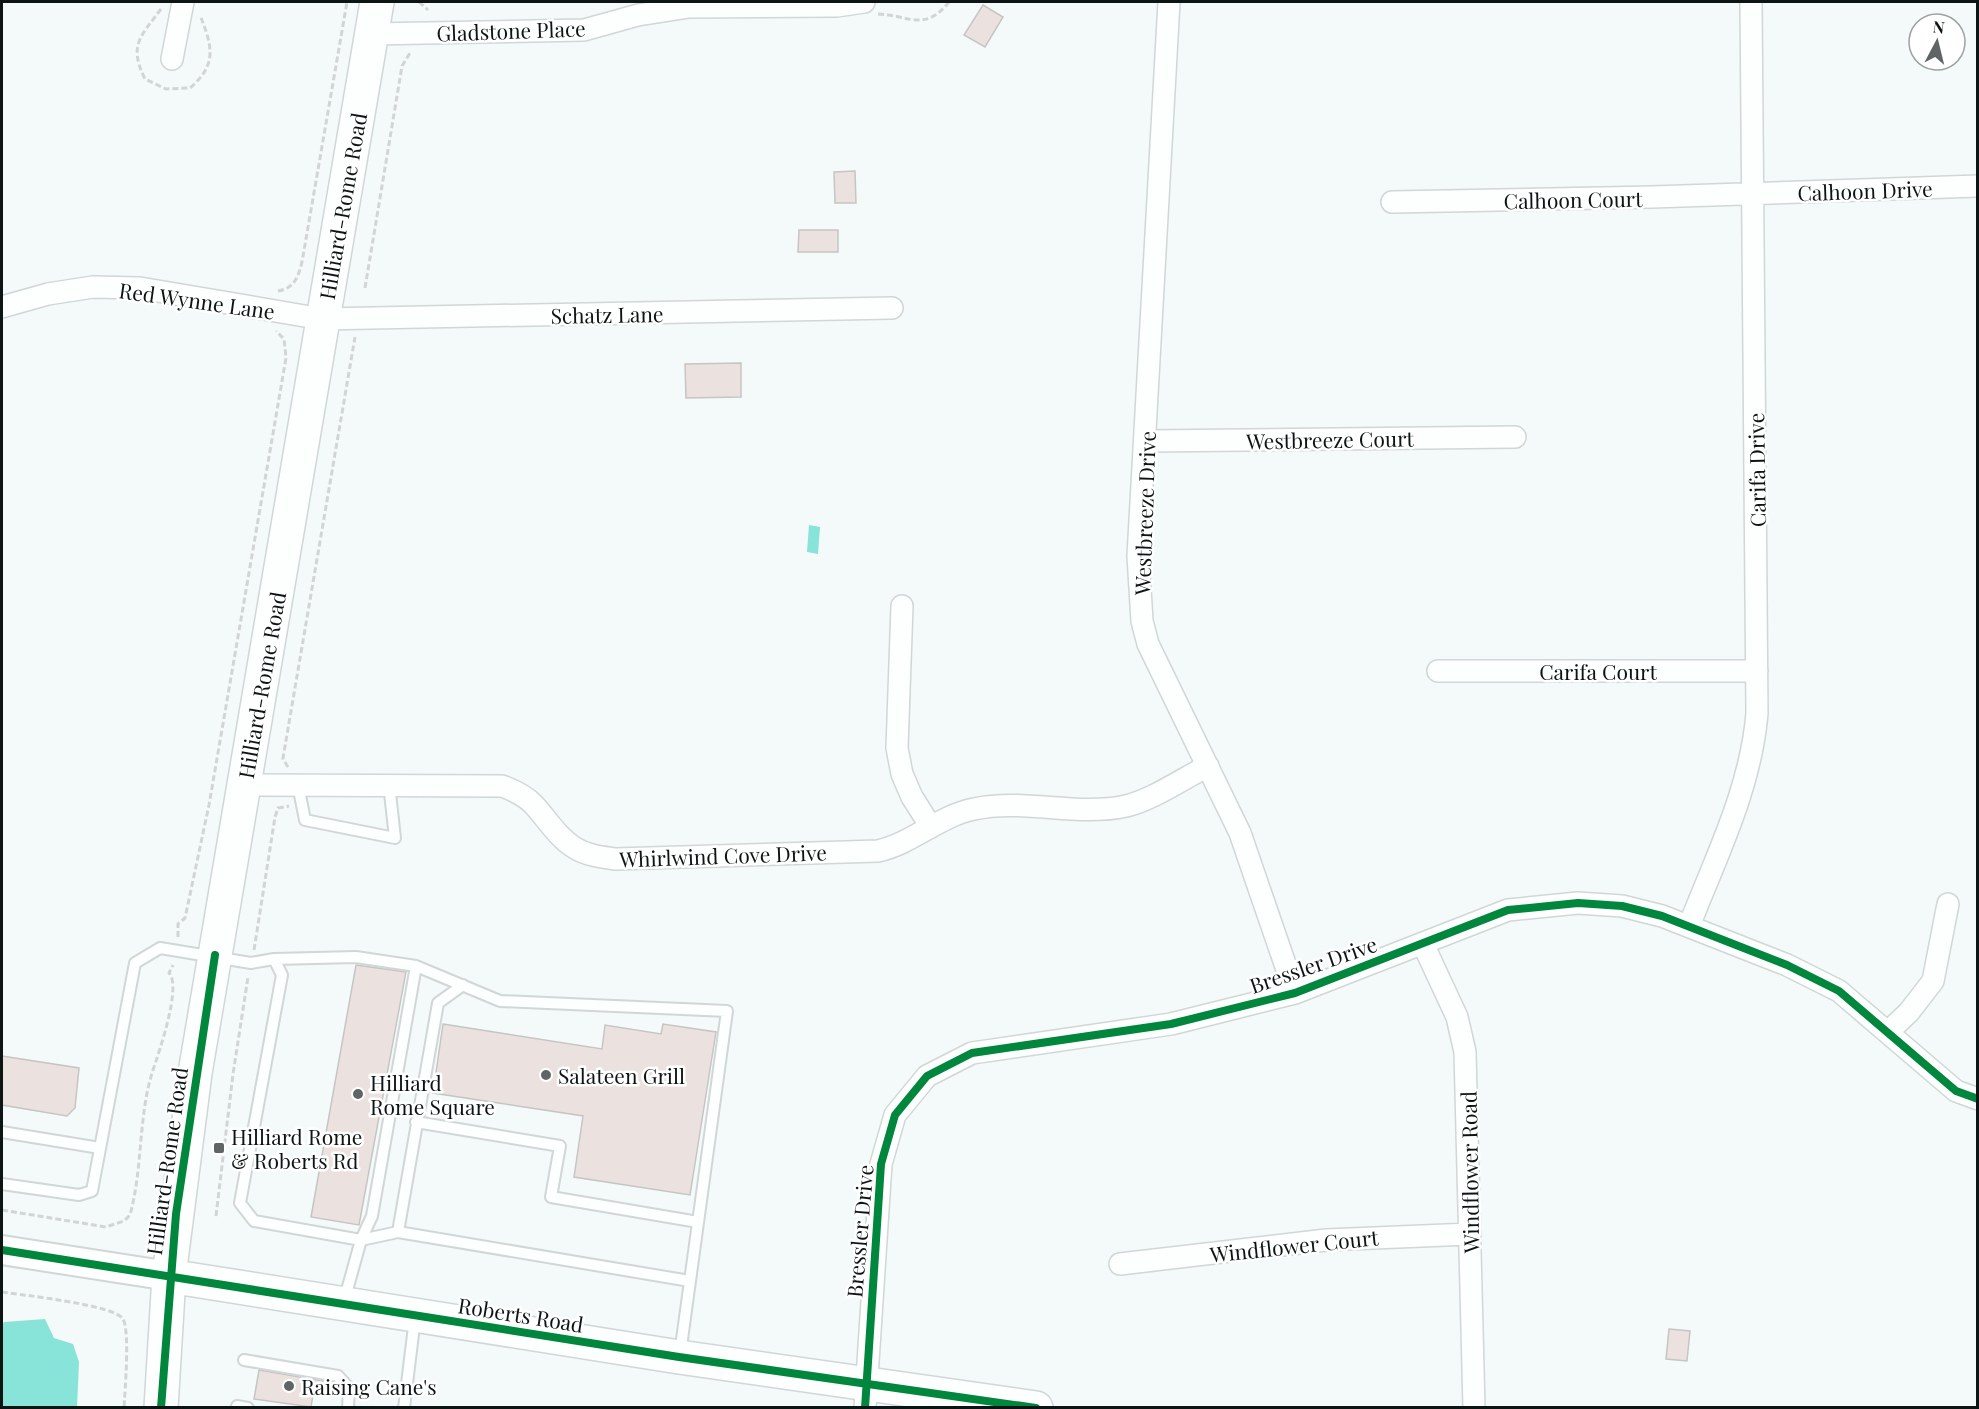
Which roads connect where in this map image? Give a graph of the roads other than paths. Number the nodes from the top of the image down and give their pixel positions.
1 (183, 2) edge
2 (377, 2) edge
3 (1169, 2) edge
4 (1751, 2) edge
5 (689, 4) edge
6 (868, 7) edge
7 (371, 34) junction
8 (172, 60) dead end
9 (1977, 186) edge
10 (1753, 194) junction
11 (1392, 202) dead end
12 (2, 307) edge
13 (892, 308) dead end
14 (322, 320) junction
15 (1515, 437) dead end
16 (1146, 441) junction
17 (902, 606) dead end
18 (1757, 670) junction
19 (1438, 671) dead end
20 (1208, 766) junction
21 (296, 777) junction
22 (389, 784) junction
23 (244, 785) junction
24 (931, 827) junction
25 (1948, 904) dead end
26 (1689, 926) junction
27 (1423, 944) junction
28 (215, 956) junction
29 (274, 959) junction
30 (416, 966) junction
31 (463, 985) junction
32 (1295, 993) junction
33 (1888, 1032) junction
34 (1977, 1099) edge
35 (416, 1122) junction
36 (2, 1132) edge
37 (100, 1148) junction
38 (2, 1184) edge
39 (698, 1222) junction
40 (398, 1232) junction
41 (1470, 1234) junction
42 (361, 1240) junction
43 (2, 1250) edge
44 (1120, 1264) dead end
45 (169, 1276) junction
46 (690, 1281) junction
47 (343, 1304) junction
48 (416, 1315) junction
49 (679, 1357) junction
50 (244, 1360) dead end
51 (866, 1395) edge
52 (161, 1407) edge
53 (348, 1407) edge
54 (405, 1407) edge
55 (1036, 1407) edge
56 (1474, 1407) edge

1 - 8 street
2 - 7 main road, Hilliard-Rome Road
3 - 16 street, Westbreeze Drive
4 - 10 street, Carifa Drive
5 - 6 street, Gladstone Place
5 - 7 street, Gladstone Place
7 - 14 main road, Hilliard-Rome Road
9 - 10 street, Calhoon Drive
10 - 11 street, Calhoon Court
10 - 18 street, Carifa Drive
12 - 14 street, Red Wynne Lane
13 - 14 street, Schatz Lane
14 - 23 main road, Hilliard-Rome Road
15 - 16 street, Westbreeze Court
16 - 20 street, Westbreeze Drive
17 - 24 street
18 - 19 street, Carifa Court
18 - 26 street, Carifa Drive
20 - 24 street, Whirlwind Cove Drive
20 - 32 street, Westbreeze Drive
21 - 22 street, Whirlwind Cove Drive
21 - 22 lane
21 - 23 street, Whirlwind Cove Drive
22 - 24 street, Whirlwind Cove Drive
23 - 28 main road, Hilliard-Rome Road
25 - 33 street
26 - 27 street, Bressler Drive
26 - 33 street, Bressler Drive
27 - 32 street, Bressler Drive
27 - 41 street, Windflower Road
28 - 29 lane
28 - 37 lane
28 - 45 main road, Hilliard-Rome Road
29 - 30 lane
29 - 42 lane
30 - 31 lane
30 - 42 lane
31 - 35 lane
31 - 39 lane
32 - 51 street, Bressler Drive
33 - 34 street, Bressler Drive
35 - 39 lane
35 - 40 lane
36 - 37 lane
37 - 38 lane
39 - 46 lane
40 - 42 lane
40 - 46 lane
41 - 44 street, Windflower Court
41 - 56 street, Windflower Road
42 - 47 lane
43 - 45 main road, Roberts Road
45 - 47 main road, Roberts Road
45 - 52 main road, Hilliard-Rome Road
46 - 49 lane
47 - 48 main road, Roberts Road
48 - 49 main road, Roberts Road
48 - 54 lane
49 - 51 main road, Roberts Road
50 - 53 lane
51 - 55 main road, Roberts Road

